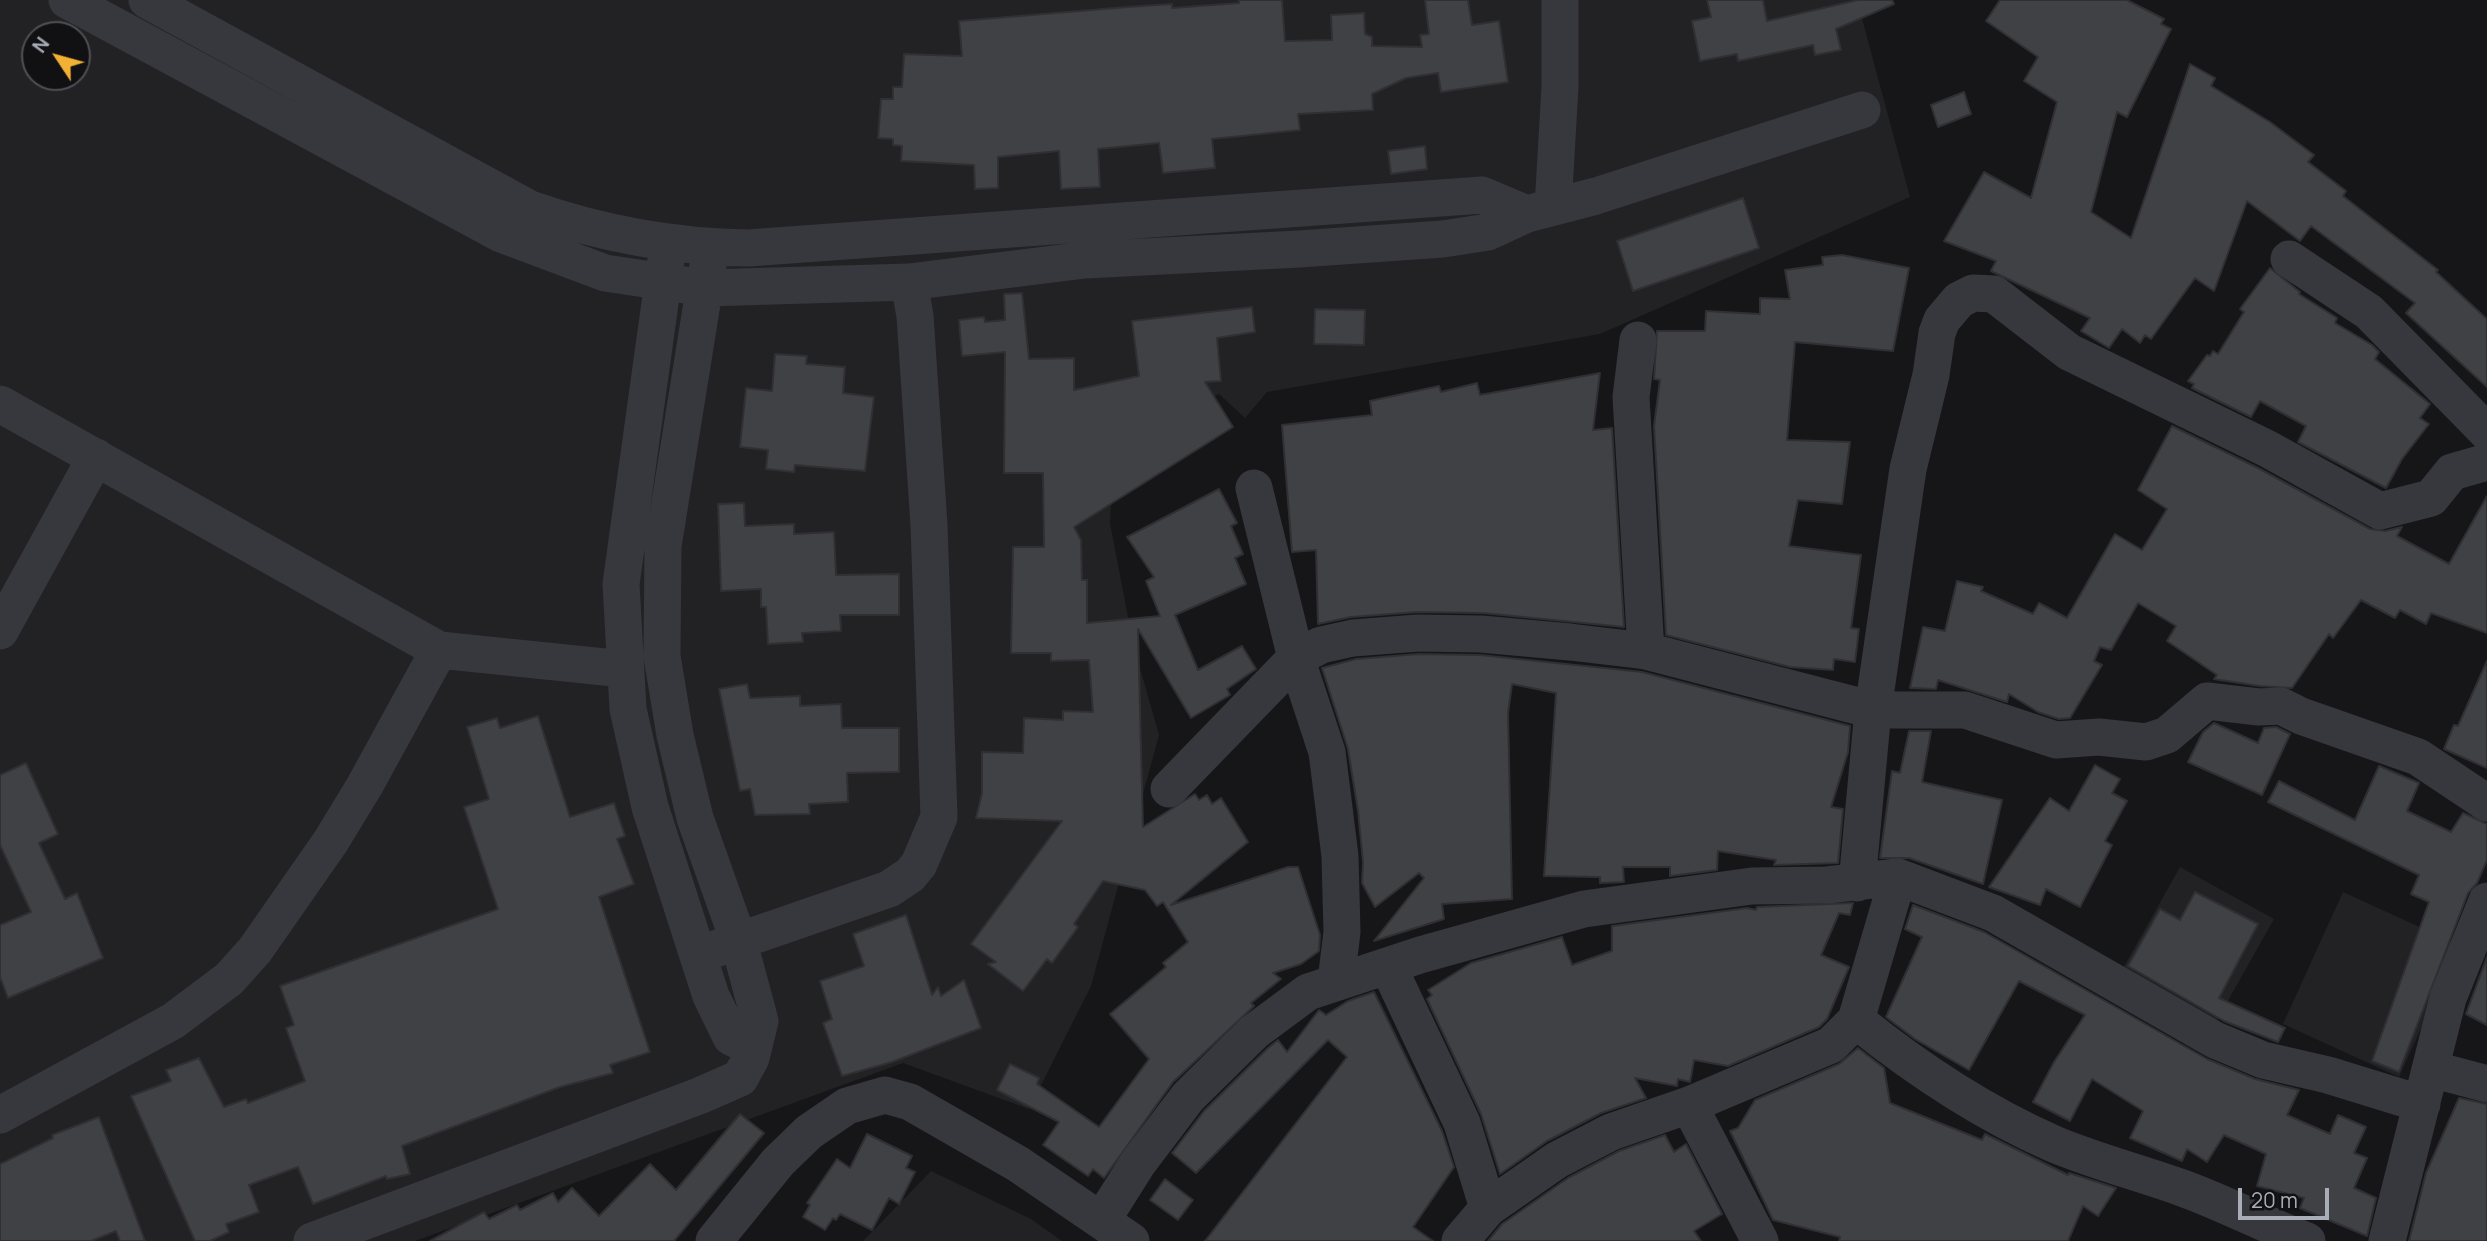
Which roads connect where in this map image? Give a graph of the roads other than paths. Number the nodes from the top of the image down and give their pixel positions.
1 (67, 0) edge
2 (147, 0) edge
3 (1560, 0) edge
4 (1862, 110) dead end
5 (1540, 210) junction
6 (669, 244) junction
7 (711, 248) junction
8 (2289, 259) dead end
9 (909, 282) junction
10 (662, 284) junction
11 (705, 288) junction
12 (1638, 340) dead end
13 (0, 404) edge
14 (2487, 432) edge
15 (96, 457) junction
16 (2487, 462) edge
17 (1254, 488) dead end
18 (0, 631) edge
19 (439, 650) junction
20 (1646, 651) junction
21 (1296, 659) junction
22 (624, 669) junction
23 (1873, 710) junction
24 (1168, 789) dead end
25 (2487, 803) edge
26 (1898, 877) junction
27 (1857, 883) junction
28 (2487, 901) edge
29 (738, 939) junction
30 (699, 956) junction
31 (1388, 966) junction
32 (1336, 981) junction
33 (1856, 1020) junction
34 (753, 1048) junction
35 (2431, 1069) junction
36 (2487, 1084) edge
37 (2422, 1104) junction
38 (1689, 1105) junction
39 (0, 1115) edge
40 (1488, 1208) junction
41 (1116, 1231) edge
42 (313, 1241) edge
43 (714, 1241) edge
44 (1460, 1241) edge
45 (1760, 1241) edge
46 (2307, 1241) edge
47 (2387, 1241) edge

1 - 10 street
2 - 6 street
3 - 5 street
4 - 5 street
5 - 7 street
5 - 9 street
6 - 7 street
6 - 10 street
7 - 11 street
8 - 14 street
9 - 11 street
9 - 29 street
10 - 11 street
10 - 22 street
11 - 29 street
12 - 20 street
13 - 15 street
15 - 18 street
15 - 19 street
16 - 23 street
17 - 21 street
19 - 22 street
19 - 39 street
20 - 21 street
20 - 23 street
21 - 24 street
21 - 32 street
22 - 30 street
23 - 25 street
23 - 27 street
26 - 27 street
26 - 33 street
26 - 37 street
27 - 31 street
28 - 35 street
29 - 30 street
29 - 34 street
30 - 34 street
31 - 32 street
31 - 40 street
32 - 41 street
33 - 38 street
33 - 46 street
34 - 42 street
35 - 36 street
35 - 37 street
37 - 47 street
38 - 40 street
38 - 45 street
40 - 44 street
41 - 43 street

